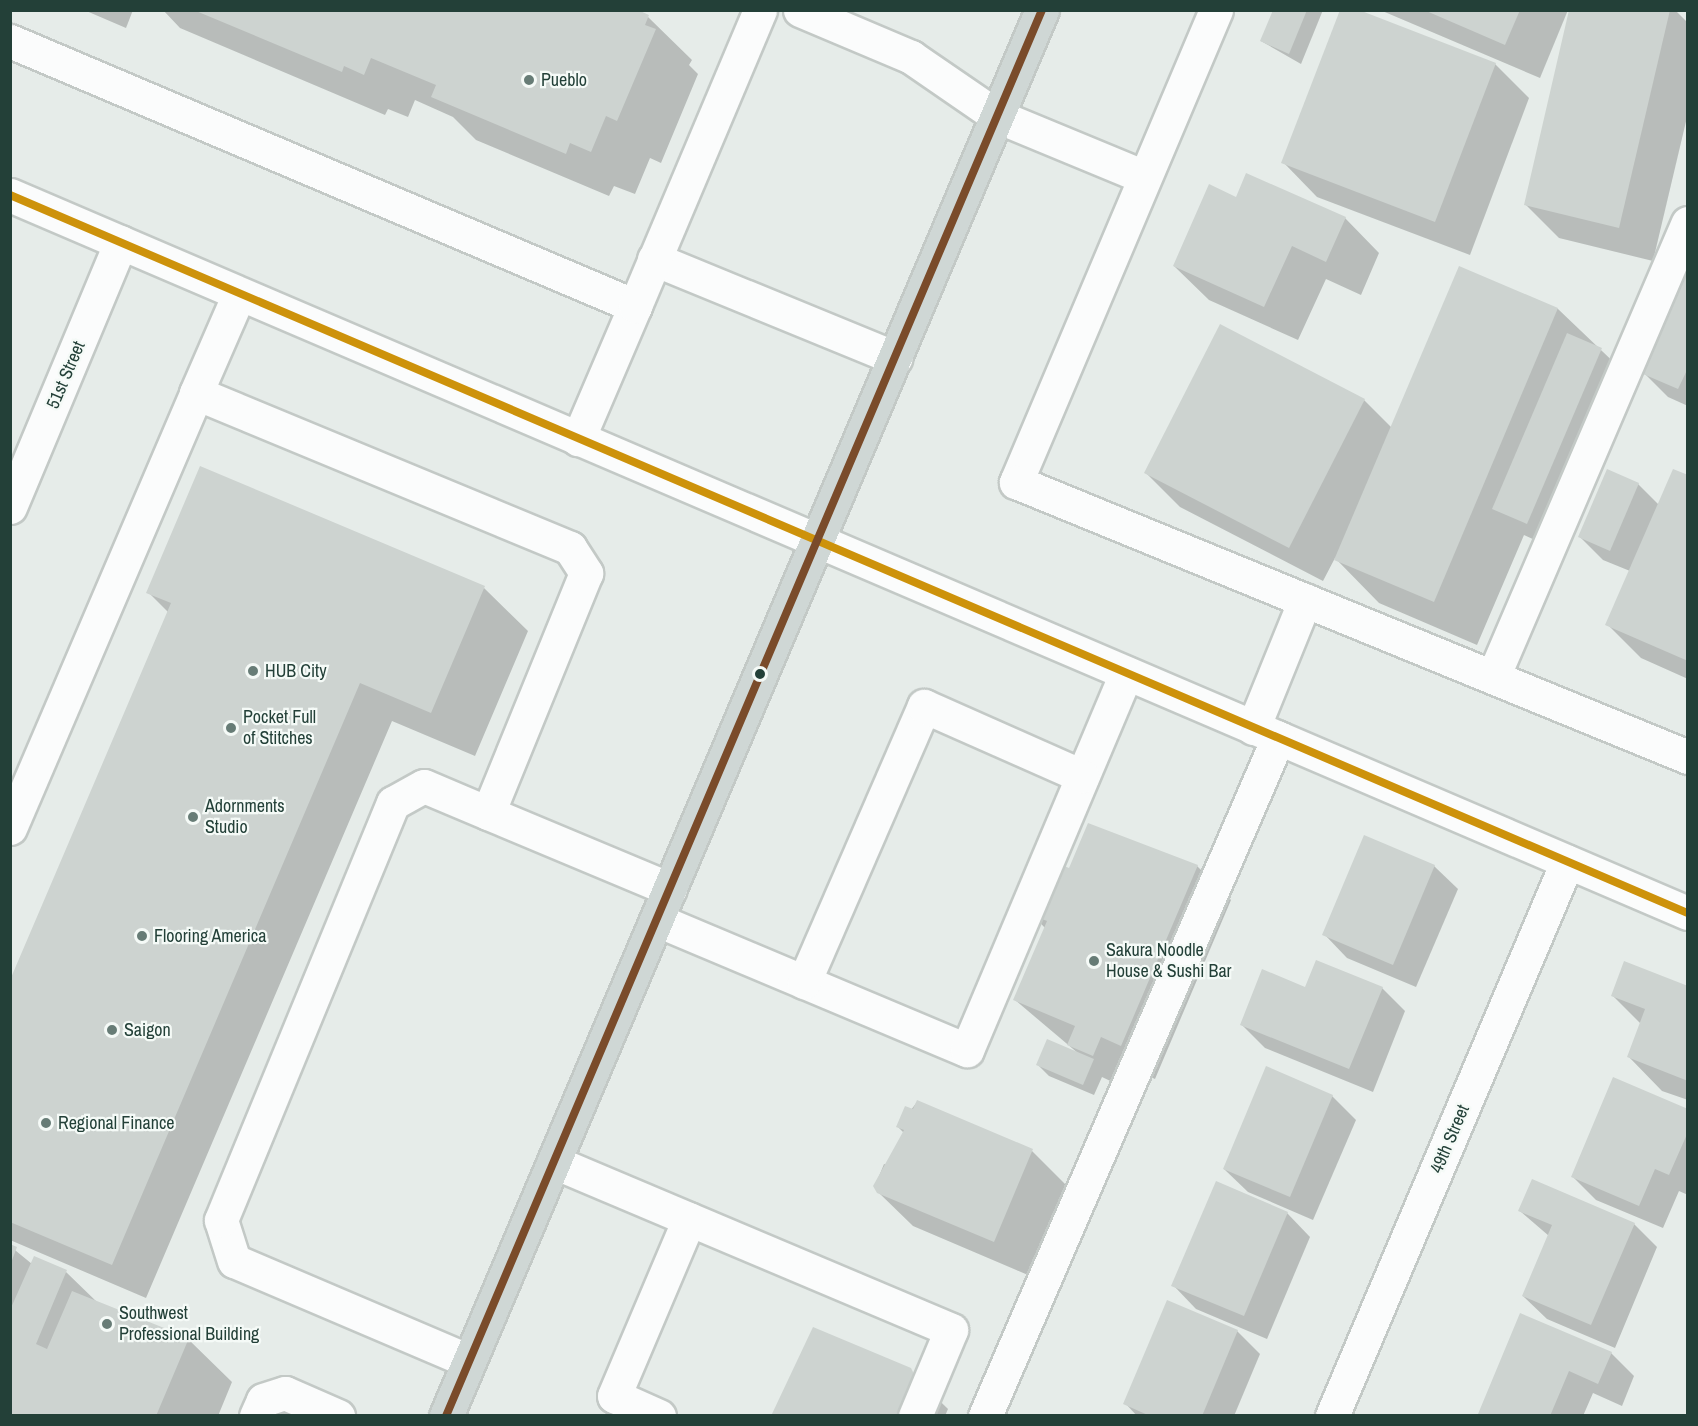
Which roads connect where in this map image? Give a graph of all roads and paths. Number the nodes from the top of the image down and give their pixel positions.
1 (760, 10) edge
2 (800, 10) edge
3 (1042, 10) edge
4 (1216, 10) edge
5 (10, 41) edge
6 (997, 116) junction
7 (1142, 176) junction
8 (10, 195) edge
9 (1688, 223) edge
10 (121, 242) junction
11 (654, 259) junction
12 (239, 294) junction
13 (635, 306) junction
14 (895, 358) junction
15 (196, 393) junction
16 (578, 439) junction
17 (10, 507) edge
18 (818, 542) junction
19 (1305, 600) junction
20 (1126, 673) junction
21 (1493, 677) junction
22 (1265, 733) junction
23 (1688, 757) edge
24 (1082, 776) junction
25 (488, 813) junction
26 (10, 828) edge
27 (1567, 862) junction
28 (670, 889) junction
29 (1684, 901) edge
30 (657, 920) junction
31 (804, 982) junction
32 (554, 1162) junction
33 (689, 1219) junction
34 (470, 1361) junction
35 (256, 1416) edge
36 (338, 1416) edge
37 (446, 1416) edge
38 (659, 1416) edge
39 (915, 1416) edge
40 (985, 1416) edge
41 (1332, 1416) edge

1 - 11 street
2 - 6 street
3 - 6 main road
4 - 7 street
5 - 13 street
6 - 7 street
6 - 14 main road
7 - 19 street
8 - 10 street
9 - 21 street
10 - 12 street
10 - 17 street, 51st Street
11 - 13 street
11 - 14 street
12 - 15 street
12 - 16 street
13 - 16 street
14 - 18 main road
15 - 25 street
15 - 26 street
16 - 18 street
18 - 20 street
18 - 28 main road
19 - 21 street
19 - 22 street
20 - 22 street
20 - 24 street
21 - 23 street
22 - 27 street
22 - 40 street
24 - 31 street
24 - 31 street
25 - 28 street
25 - 34 street
27 - 29 street
27 - 41 street, 49th Street
28 - 30 main road
30 - 31 street
30 - 32 main road
32 - 33 street
32 - 34 main road
33 - 38 street
33 - 39 street
34 - 37 main road
35 - 36 street

